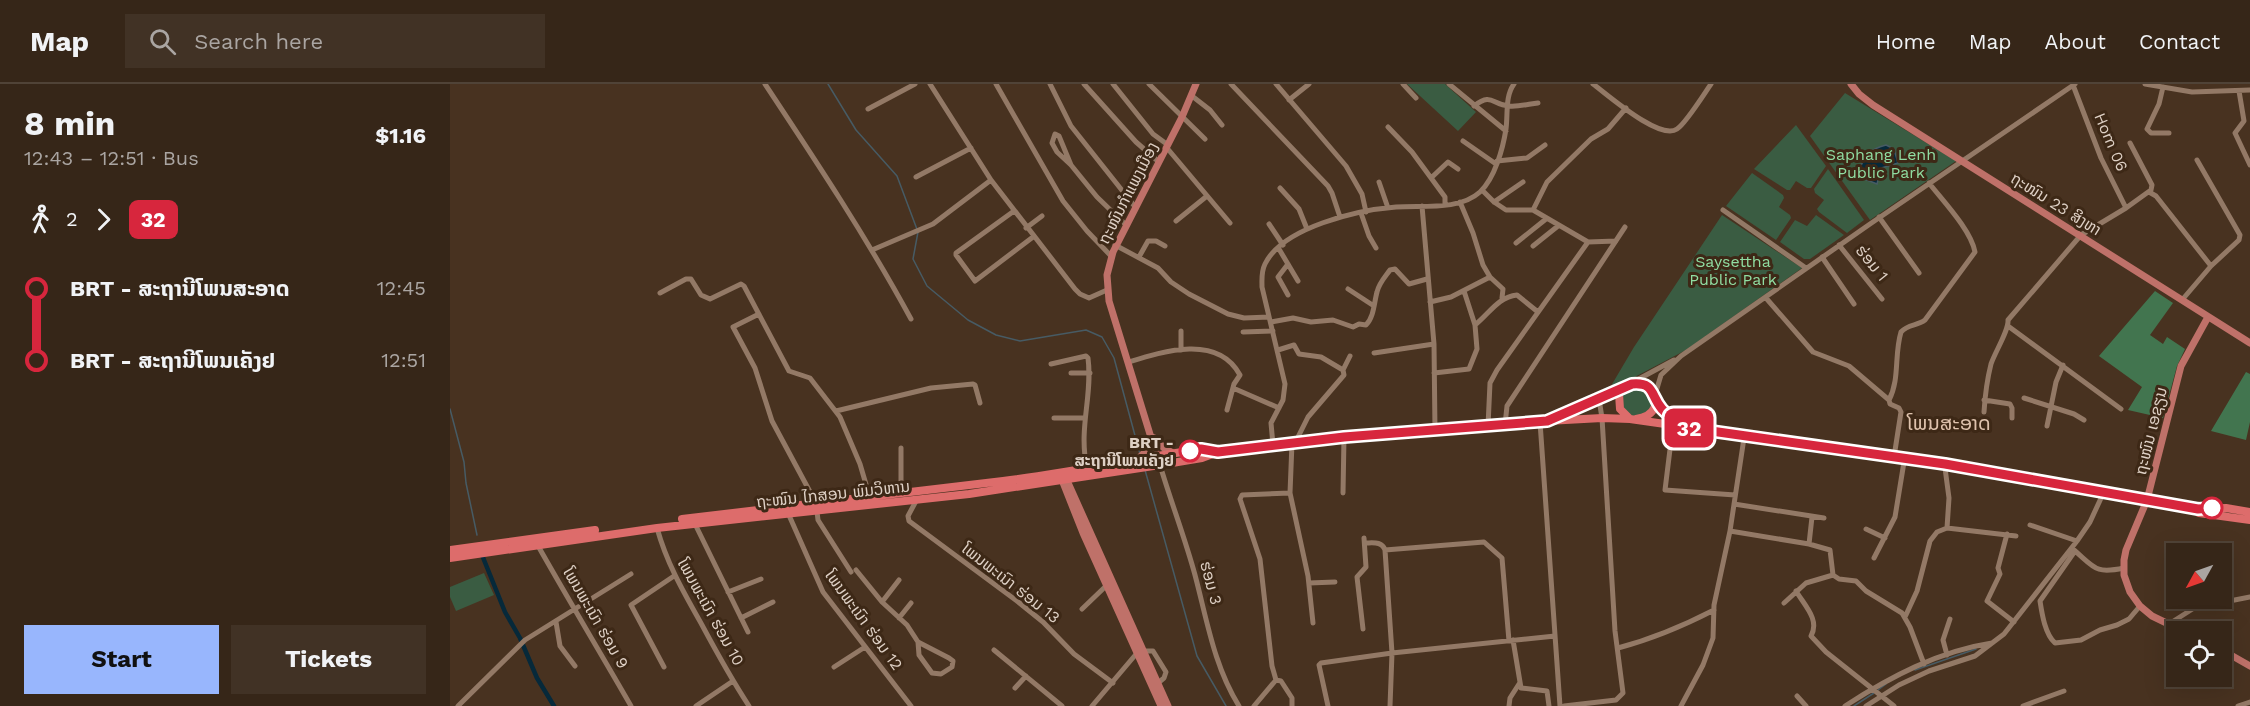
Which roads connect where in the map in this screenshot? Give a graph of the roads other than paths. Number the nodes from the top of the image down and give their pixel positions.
1 (765, 84) edge
2 (915, 84) edge
3 (930, 84) edge
4 (996, 84) edge
5 (1050, 84) edge
6 (1084, 84) edge
7 (1113, 84) edge
8 (1149, 84) edge
9 (1195, 84) edge
10 (1231, 84) edge
11 (1276, 84) edge
12 (1309, 84) edge
13 (1402, 84) edge
14 (1449, 84) edge
15 (1513, 84) edge
16 (1593, 84) edge
17 (1711, 84) edge
18 (1851, 84) edge
19 (2074, 84) edge
20 (2145, 84) edge
21 (2163, 87) junction
22 (2250, 90) edge
23 (2239, 91) junction
24 (1191, 96) junction
25 (1416, 98) dead end
26 (1289, 100) junction
27 (1538, 103) dead end
28 (1474, 106) junction
29 (1508, 106) junction
30 (1626, 108) junction
31 (868, 109) dead end
32 (1182, 117) junction
33 (1222, 124) dead end
34 (1388, 127) dead end
35 (1506, 131) junction
36 (2169, 133) dead end
37 (1205, 139) dead end
38 (1462, 141) dead end
39 (2130, 143) dead end
40 (1545, 145) dead end
41 (1167, 147) junction
42 (971, 148) junction
43 (2197, 160) dead end
44 (1962, 161) junction
45 (1159, 162) junction
46 (1496, 162) junction
47 (1071, 165) junction
48 (2250, 165) edge
49 (1458, 169) dead end
50 (916, 177) dead end
51 (1431, 178) junction
52 (991, 180) junction
53 (1379, 182) dead end
54 (1523, 182) dead end
55 (1929, 183) junction
56 (1280, 188) dead end
57 (1482, 190) junction
58 (2149, 192) junction
59 (1208, 196) junction
60 (1460, 202) junction
61 (1494, 202) junction
62 (1445, 204) junction
63 (1422, 207) junction
64 (1136, 208) junction
65 (1388, 208) junction
66 (2127, 208) junction
67 (1533, 210) junction
68 (1723, 210) dead end
69 (1014, 211) junction
70 (1363, 212) junction
71 (1042, 216) dead end
72 (1340, 217) junction
73 (1879, 217) junction
74 (1546, 219) junction
75 (1176, 221) dead end
76 (1230, 223) dead end
77 (1269, 224) dead end
78 (1126, 225) junction
79 (1558, 226) junction
80 (1625, 227) dead end
81 (1026, 228) junction
82 (1307, 229) junction
83 (2081, 235) junction
84 (1034, 237) junction
85 (1616, 241) junction
86 (1588, 242) junction
87 (1516, 243) dead end
88 (1839, 245) junction
89 (1115, 246) junction
90 (1165, 246) dead end
91 (1533, 246) dead end
92 (1281, 247) junction
93 (1376, 248) dead end
94 (872, 250) junction
95 (1111, 256) junction
96 (1139, 257) junction
97 (1822, 257) junction
98 (1288, 264) junction
99 (2211, 266) junction
100 (1806, 268) junction
101 (1919, 273) dead end
102 (1490, 277) junction
103 (1427, 279) junction
104 (1298, 281) dead end
105 (1348, 289) dead end
106 (1107, 290) junction
107 (1464, 291) junction
108 (660, 293) dead end
109 (1288, 295) dead end
110 (1502, 298) junction
111 (1766, 298) junction
112 (1882, 299) dead end
113 (2182, 300) junction
114 (1430, 302) junction
115 (1854, 304) dead end
116 (1374, 306) junction
117 (1538, 312) junction
118 (759, 314) junction
119 (2208, 317) junction
120 (911, 319) dead end
121 (1270, 319) junction
122 (1475, 325) junction
123 (2008, 326) junction
124 (1181, 331) dead end
125 (1273, 331) junction
126 (1243, 332) dead end
127 (2250, 343) edge
128 (1434, 344) junction
129 (1181, 350) junction
130 (1278, 350) junction
131 (1374, 353) dead end
132 (1350, 356) dead end
133 (1680, 356) junction
134 (1129, 362) junction
135 (1051, 364) dead end
136 (2063, 365) junction
137 (1343, 370) junction
138 (1071, 373) dead end
139 (1090, 373) junction
140 (1434, 373) junction
141 (1629, 385) junction
142 (1233, 388) junction
143 (1655, 398) junction
144 (2024, 398) dead end
145 (1599, 399) junction
146 (1889, 400) junction
147 (1984, 400) junction
148 (980, 402) dead end
149 (1279, 408) junction
150 (2050, 408) junction
151 (2121, 409) dead end
152 (1227, 410) dead end
153 (836, 411) junction
154 (1984, 412) dead end
155 (1054, 418) dead end
156 (1084, 418) junction
157 (1602, 418) junction
158 (2012, 418) dead end
159 (1633, 419) junction
160 (2084, 420) dead end
161 (1544, 421) junction
162 (1505, 425) junction
163 (1672, 425) junction
164 (1488, 426) junction
165 (2047, 426) dead end
166 (1690, 428) junction
167 (1435, 431) junction
168 (1151, 433) junction
169 (1344, 437) junction
170 (1744, 438) junction
171 (1293, 443) junction
172 (1273, 445) junction
173 (901, 448) dead end
174 (1218, 452) junction
175 (1173, 453) junction
176 (1894, 457) junction
177 (1153, 459) junction
178 (1904, 462) junction
179 (1134, 463) junction
180 (1087, 468) junction
181 (1945, 468) junction
182 (1063, 476) junction
183 (901, 492) junction
184 (1290, 493) junction
185 (1343, 493) dead end
186 (1735, 495) junction
187 (2102, 496) junction
188 (870, 498) junction
189 (916, 501) junction
190 (2146, 502) junction
191 (1734, 504) junction
192 (817, 507) junction
193 (2250, 512) edge
194 (788, 513) junction
195 (1812, 517) junction
196 (1824, 518) dead end
197 (2250, 520) edge
198 (695, 524) junction
199 (2030, 525) dead end
200 (657, 528) junction
201 (1947, 528) junction
202 (1866, 529) dead end
203 (1730, 531) junction
204 (2007, 534) junction
205 (2016, 536) dead end
206 (1885, 538) junction
207 (2077, 541) junction
208 (537, 544) junction
209 (1809, 544) junction
210 (2073, 549) junction
211 (450, 550) edge
212 (1385, 550) junction
213 (450, 558) edge
214 (1874, 558) dead end
215 (2124, 568) junction
216 (631, 574) dead end
217 (1833, 575) junction
218 (674, 576) junction
219 (761, 579) dead end
220 (899, 580) dead end
221 (1335, 582) dead end
222 (1309, 583) junction
223 (1107, 585) junction
224 (1796, 591) junction
225 (728, 592) junction
226 (2250, 597) edge
227 (588, 602) junction
228 (773, 602) dead end
229 (882, 602) junction
230 (911, 603) dead end
231 (1784, 603) dead end
232 (2140, 606) junction
233 (1082, 609) dead end
234 (574, 610) junction
235 (1714, 610) junction
236 (602, 614) dead end
237 (1905, 617) junction
238 (741, 618) junction
239 (899, 618) junction
240 (1950, 619) dead end
241 (2174, 621) edge
242 (556, 622) junction
243 (2014, 622) junction
244 (1313, 623) dead end
245 (2166, 623) edge
246 (1363, 629) dead end
247 (748, 632) dead end
248 (1555, 636) junction
249 (1511, 641) junction
250 (918, 642) junction
251 (1993, 642) junction
252 (865, 646) junction
253 (1618, 648) junction
254 (994, 650) dead end
255 (1140, 652) junction
256 (1392, 653) junction
257 (1947, 655) junction
258 (2232, 656) edge
259 (1924, 664) junction
260 (575, 666) dead end
261 (2250, 666) edge
262 (664, 667) dead end
263 (834, 668) dead end
264 (1026, 676) junction
265 (1276, 680) junction
266 (733, 681) junction
267 (1113, 683) junction
268 (1158, 683) junction
269 (1519, 684) junction
270 (1015, 688) dead end
271 (1872, 689) junction
272 (2064, 691) dead end
273 (1797, 696) dead end
274 (1881, 696) junction
275 (2250, 702) edge
276 (458, 706) edge
277 (631, 706) edge
278 (696, 706) edge
279 (750, 706) edge
280 (911, 706) edge
281 (1062, 706) edge
282 (1092, 706) edge
283 (1161, 706) edge
284 (1168, 706) edge
285 (1239, 706) edge
286 (1254, 706) edge
287 (1292, 706) edge
288 (1328, 706) edge
289 (1390, 706) edge
290 (1509, 706) edge
291 (1549, 706) edge
292 (1562, 706) edge
293 (1681, 706) edge
294 (1806, 706) edge
295 (1845, 706) edge
296 (1866, 706) edge
297 (1894, 706) edge
298 (2023, 706) edge
299 (2238, 706) edge

1 - 94 street
2 - 31 street
3 - 42 street
4 - 95 street
5 - 64 street
6 - 45 street
7 - 41 street
8 - 32 street
9 - 24 main road, ຖະໜົນກຳແພງເມືອງ
10 - 72 street
11 - 26 street
12 - 26 street
13 - 25 street
14 - 28 street
15 - 29 street
16 - 30 street
17 - 30 street
18 - 44 main road, ຖະໜົນ 23 ສິງຫາ
19 - 44 street
19 - 66 street, Hom 06
20 - 21 street
21 - 23 street
21 - 36 street
22 - 23 street
23 - 48 street
24 - 32 main road, ຖະໜົນກຳແພງເມືອງ
24 - 33 street
26 - 70 street
27 - 29 street
28 - 29 street
28 - 35 street
29 - 35 street
30 - 67 street
32 - 37 street
32 - 41 main road, ຖະໜົນກຳແພງເມືອງ
34 - 51 street
35 - 46 street
38 - 46 street
39 - 58 street
40 - 46 street
41 - 45 main road, ຖະໜົນກຳແພງເມືອງ
41 - 59 street
42 - 50 street
42 - 52 street
43 - 99 street
44 - 55 street
44 - 83 main road, ຖະໜົນ 23 ສິງຫາ
45 - 64 main road, ຖະໜົນກຳແພງເມືອງ
46 - 57 street
47 - 47 street
47 - 78 street
49 - 51 street
51 - 62 street
52 - 69 street
52 - 94 street
53 - 65 street
54 - 61 street
55 - 73 street
55 - 146 street
56 - 82 street
57 - 60 street
57 - 61 street
58 - 66 street
58 - 99 street
59 - 75 street
59 - 76 street
60 - 62 street
60 - 102 street
61 - 67 street
62 - 63 street
63 - 65 street
63 - 103 street
64 - 78 main road, ຖະໜົນກຳແພງເມືອງ
65 - 70 street
66 - 83 street
67 - 74 street
68 - 100 street
69 - 81 street
69 - 84 street
70 - 72 street
70 - 93 street
71 - 81 street
72 - 82 street
73 - 88 street
73 - 101 street
74 - 79 street
74 - 87 street
77 - 92 street
78 - 89 main road, ຖະໜົນກຳແພງເມືອງ
79 - 86 street
79 - 91 street
80 - 85 street
81 - 84 street
82 - 92 street
83 - 113 main road, ຖະໜົນ 23 ສິງຫາ
83 - 123 street
84 - 106 street
85 - 86 street
85 - 162 street
86 - 117 street
88 - 97 street
88 - 112 street, ຮ່ອມ 1
89 - 95 main road, ຖະໜົນກຳແພງເມືອງ
89 - 96 street
90 - 96 street
92 - 98 street
92 - 121 street
94 - 120 street
95 - 106 main road, ຖະໜົນກຳແພງເມືອງ
96 - 121 street
97 - 100 street
97 - 115 street
98 - 104 street
98 - 109 street
99 - 113 street
100 - 111 street
102 - 107 street
102 - 110 street
103 - 114 street
103 - 116 street
105 - 116 street
106 - 134 main road, ຖະໜົນກຳແພງເມືອງ
107 - 114 street
107 - 122 street
108 - 118 street
110 - 117 street
110 - 122 street
111 - 133 street
111 - 146 street
113 - 119 main road, ຖະໜົນ 23 ສິງຫາ
114 - 128 street
116 - 121 street
117 - 164 street
118 - 153 street
118 - 192 street
119 - 127 main road, ຖະໜົນ 23 ສິງຫາ
119 - 190 main road, ຖະໜົນ ເອຊຽນ
121 - 125 street
122 - 140 street
123 - 136 street
123 - 147 street
124 - 129 street
125 - 126 street
125 - 130 street
128 - 131 street
128 - 140 street
129 - 134 street
129 - 142 street
130 - 137 street
130 - 149 street
132 - 137 street
133 - 141 street
133 - 143 street
134 - 168 main road, ຖະໜົນກຳແພງເມືອງ
135 - 139 street
136 - 150 street
136 - 151 street
137 - 171 street
138 - 139 street
139 - 156 street
140 - 167 street
141 - 143 highway
141 - 145 highway, ຖະໜົນ ໄກສອນ ພົມວິຫານ
141 - 159 highway
142 - 149 street
142 - 152 street
143 - 159 highway
143 - 166 highway, ຖະໜົນ ໄກສອນ ພົມວິຫານ
144 - 150 street
145 - 157 street
145 - 161 highway, ຖະໜົນ ໄກສອນ ພົມວິຫານ
146 - 176 street
147 - 154 street
147 - 158 street
148 - 153 street
149 - 172 street
150 - 160 street
150 - 165 street
153 - 188 street
155 - 156 street
156 - 180 street
157 - 159 highway, ຖະໜົນ ໄກສອນ ພົມວິຫານ
157 - 161 highway, ຖະໜົນ ໄກສອນ ພົມວິຫານ
157 - 253 street
159 - 163 highway, ຖະໜົນ ໄກສອນ ພົມວິຫານ
161 - 162 highway, ຖະໜົນ ໄກສອນ ພົມວິຫານ
161 - 248 street
162 - 164 highway, ຖະໜົນ ໄກສອນ ພົມວິຫານ
163 - 166 highway, ຖະໜົນ ໄກສອນ ພົມວິຫານ
163 - 186 street
164 - 167 highway, ຖະໜົນ ໄກສອນ ພົມວິຫານ
166 - 170 highway, ຖະໜົນ ໄກສອນ ພົມວິຫານ
166 - 176 highway, ຖະໜົນ ໄກສອນ ພົມວິຫານ
167 - 169 highway, ຖະໜົນ ໄກສອນ ພົມວິຫານ
168 - 175 main road
168 - 177 main road, ຖະໜົນກຳແພງເມືອງ
168 - 177 main road
169 - 171 highway, ຖະໜົນ ໄກສອນ ພົມວິຫານ
169 - 185 street
170 - 178 highway, ຖະໜົນ ໄກສອນ ພົມວິຫານ
170 - 186 street
171 - 172 highway, ຖະໜົນ ໄກສອນ ພົມວິຫານ
171 - 184 street
172 - 174 highway, ຖະໜົນ ໄກສອນ ພົມວິຫານ
173 - 183 street
174 - 175 highway, ຖະໜົນ ໄກສອນ ພົມວິຫານ
174 - 177 highway, ຖະໜົນ ໄກສອນ ພົມວິຫານ
175 - 177 highway, ຖະໜົນ ໄກສອນ ພົມວິຫານ
176 - 190 highway, ຖະໜົນ ໄກສອນ ພົມວິຫານ
177 - 179 highway, ຖະໜົນ ໄກສອນ ພົມວິຫານ
177 - 179 main road
177 - 285 street, ຮ່ອມ 3
178 - 181 highway, ຖະໜົນ ໄກສອນ ພົມວິຫານ
178 - 206 street
179 - 180 highway, ຖະໜົນ ໄກສອນ ພົມວິຫານ
179 - 182 highway, ຖະໜົນ ໄກສອນ ພົມວິຫານ
180 - 182 highway, ຖະໜົນ ໄກສອນ ພົມວິຫານ
181 - 187 highway, ຖະໜົນ ໄກສອນ ພົມວິຫານ
181 - 201 street
182 - 183 highway, ຖະໜົນ ໄກສອນ ພົມວິຫານ
182 - 189 highway, ຖະໜົນ ໄກສອນ ພົມວິຫານ
182 - 223 main road
182 - 255 main road
183 - 188 highway, ຖະໜົນ ໄກສອນ ພົມວິຫານ
184 - 222 street
184 - 265 street
186 - 191 street
187 - 190 highway, ຖະໜົນ ໄກສອນ ພົມວິຫານ
187 - 207 street
188 - 192 highway, ຖະໜົນ ໄກສອນ ພົມວິຫານ
189 - 192 highway, ຖະໜົນ ໄກສອນ ພົມວິຫານ
189 - 267 street, ໂພນພະເນົາ ຮ່ອມ 13
190 - 193 highway, ຖະໜົນ ໄກສອນ ພົມວິຫານ
190 - 197 highway, ຖະໜົນ ໄກສອນ ພົມວິຫານ
190 - 215 main road, ຖະໜົນ ເອຊຽນ
191 - 195 street
191 - 203 street
192 - 194 highway, ຖະໜົນ ໄກສອນ ພົມວິຫານ
192 - 211 highway, ຖະໜົນ ໄກສອນ ພົມວິຫານ
192 - 229 street
194 - 198 highway, ຖະໜົນ ໄກສອນ ພົມວິຫານ
194 - 252 street, ໂພນພະເນົາ ຮ່ອມ 12
195 - 196 street
195 - 209 street
198 - 200 highway, ຖະໜົນ ໄກສອນ ພົມວິຫານ
198 - 225 street
199 - 207 street
200 - 208 highway, ຖະໜົນ ໄກສອນ ພົມວິຫານ
200 - 218 street, ໂພນພະເນົາ ຮ່ອມ 10
201 - 204 street
201 - 237 street
202 - 206 street
203 - 209 street
203 - 235 street
204 - 205 street
204 - 243 street
206 - 214 street
207 - 210 street
208 - 213 highway, ຖະໜົນ ໄກສອນ ພົມວິຫານ
208 - 234 street, ໂພນພະເນົາ ຮ່ອມ 9
209 - 217 street
210 - 215 street
210 - 232 street
210 - 243 street
212 - 246 street
212 - 249 street
212 - 256 street
215 - 232 main road
216 - 227 street
217 - 224 street
217 - 237 street
218 - 262 street
218 - 266 street, ໂພນພະເນົາ ຮ່ອມ 10
219 - 225 street
220 - 229 street
221 - 222 street
222 - 244 street
223 - 233 street
223 - 255 main road
224 - 231 street
224 - 271 street
225 - 238 street
226 - 241 street
227 - 234 street
227 - 236 street
228 - 238 street
229 - 239 street
230 - 239 street
232 - 245 main road
234 - 242 street
234 - 277 street, ໂພນພະເນົາ ຮ່ອມ 9
235 - 253 street
235 - 293 street
237 - 259 street
238 - 247 street
239 - 250 street
240 - 257 street
242 - 260 street
242 - 276 street
243 - 251 street
248 - 249 street
248 - 292 street
249 - 256 street
249 - 269 street
250 - 250 street
251 - 257 street
251 - 274 street
252 - 263 street
252 - 280 street, ໂພນພະເນົາ ຮ່ອມ 12
253 - 292 street
254 - 264 street
255 - 267 street
255 - 268 main road
255 - 268 street
255 - 283 main road
256 - 288 street
256 - 289 street
257 - 259 street
258 - 261 main road
259 - 271 street
264 - 270 street
264 - 281 street
265 - 286 street
265 - 287 street
266 - 278 street
266 - 279 street, ໂພນພະເນົາ ຮ່ອມ 10
267 - 282 street
268 - 284 main road
269 - 290 street
269 - 291 street
271 - 274 street
271 - 295 street
272 - 298 street
273 - 294 street
274 - 296 street
274 - 297 street
275 - 299 street

